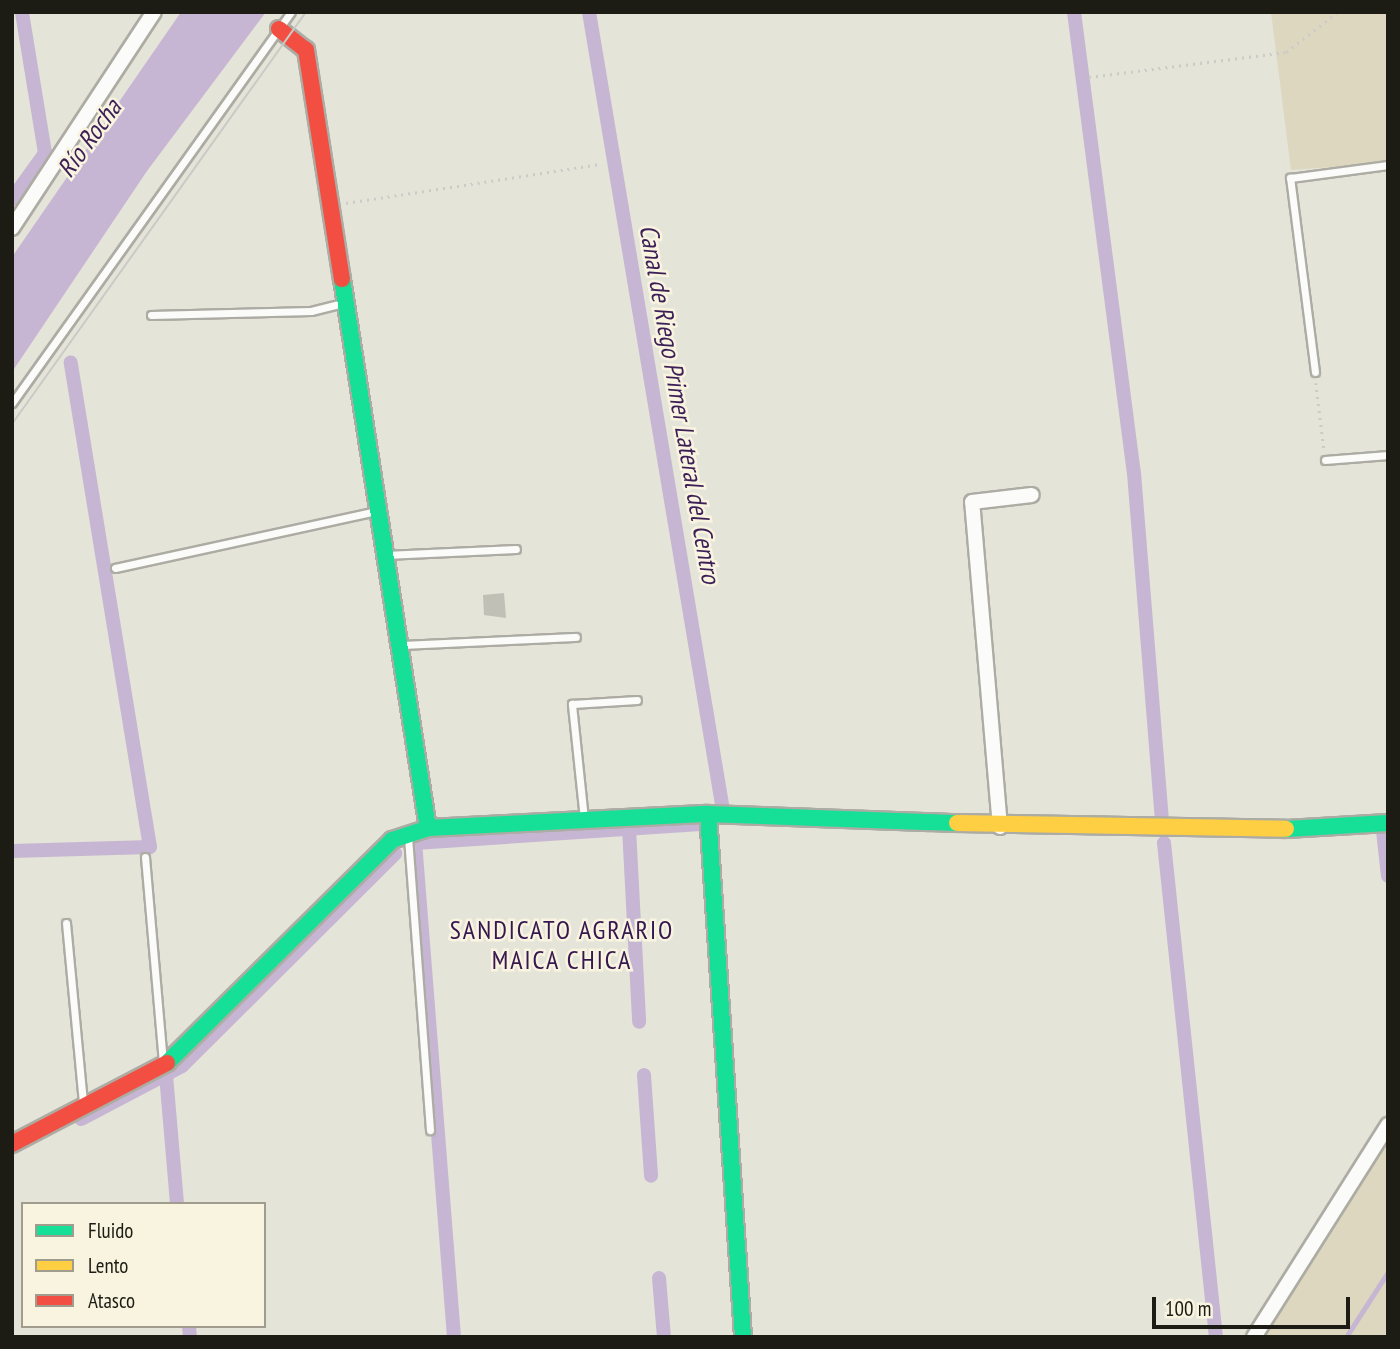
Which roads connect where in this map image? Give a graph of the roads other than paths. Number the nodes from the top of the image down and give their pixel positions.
1 (154, 12) edge
2 (291, 12) edge
3 (279, 29) junction
4 (1388, 165) edge
5 (12, 228) edge
6 (344, 303) junction
7 (151, 315) dead end
8 (1315, 372) road end
9 (12, 403) edge
10 (1388, 455) edge
11 (1325, 460) road end
12 (1032, 495) dead end
13 (376, 511) junction
14 (516, 549) dead end
15 (381, 555) junction
16 (115, 568) dead end
17 (576, 637) dead end
18 (399, 645) junction
19 (638, 699) dead end
20 (708, 814) junction
21 (584, 820) junction
22 (1388, 823) edge
23 (1000, 827) junction
24 (428, 828) junction
25 (408, 833) junction
26 (145, 857) dead end
27 (66, 923) dead end
28 (163, 1066) junction
29 (83, 1108) junction
30 (1388, 1125) edge
31 (430, 1130) dead end
32 (12, 1144) edge
33 (743, 1337) edge
34 (1254, 1337) edge

1 - 5 street
2 - 3 lane
3 - 6 street
3 - 9 lane
4 - 8 lane
6 - 7 lane
6 - 13 street
10 - 11 lane
12 - 23 street
13 - 15 street
13 - 16 lane
14 - 15 lane
15 - 18 street
17 - 18 lane
18 - 24 street
19 - 21 lane
20 - 21 street
20 - 23 street
20 - 33 street
21 - 24 street
22 - 23 street
24 - 25 street
25 - 28 street
25 - 31 lane
26 - 28 lane
27 - 29 lane
28 - 29 street
29 - 32 street
30 - 34 street

